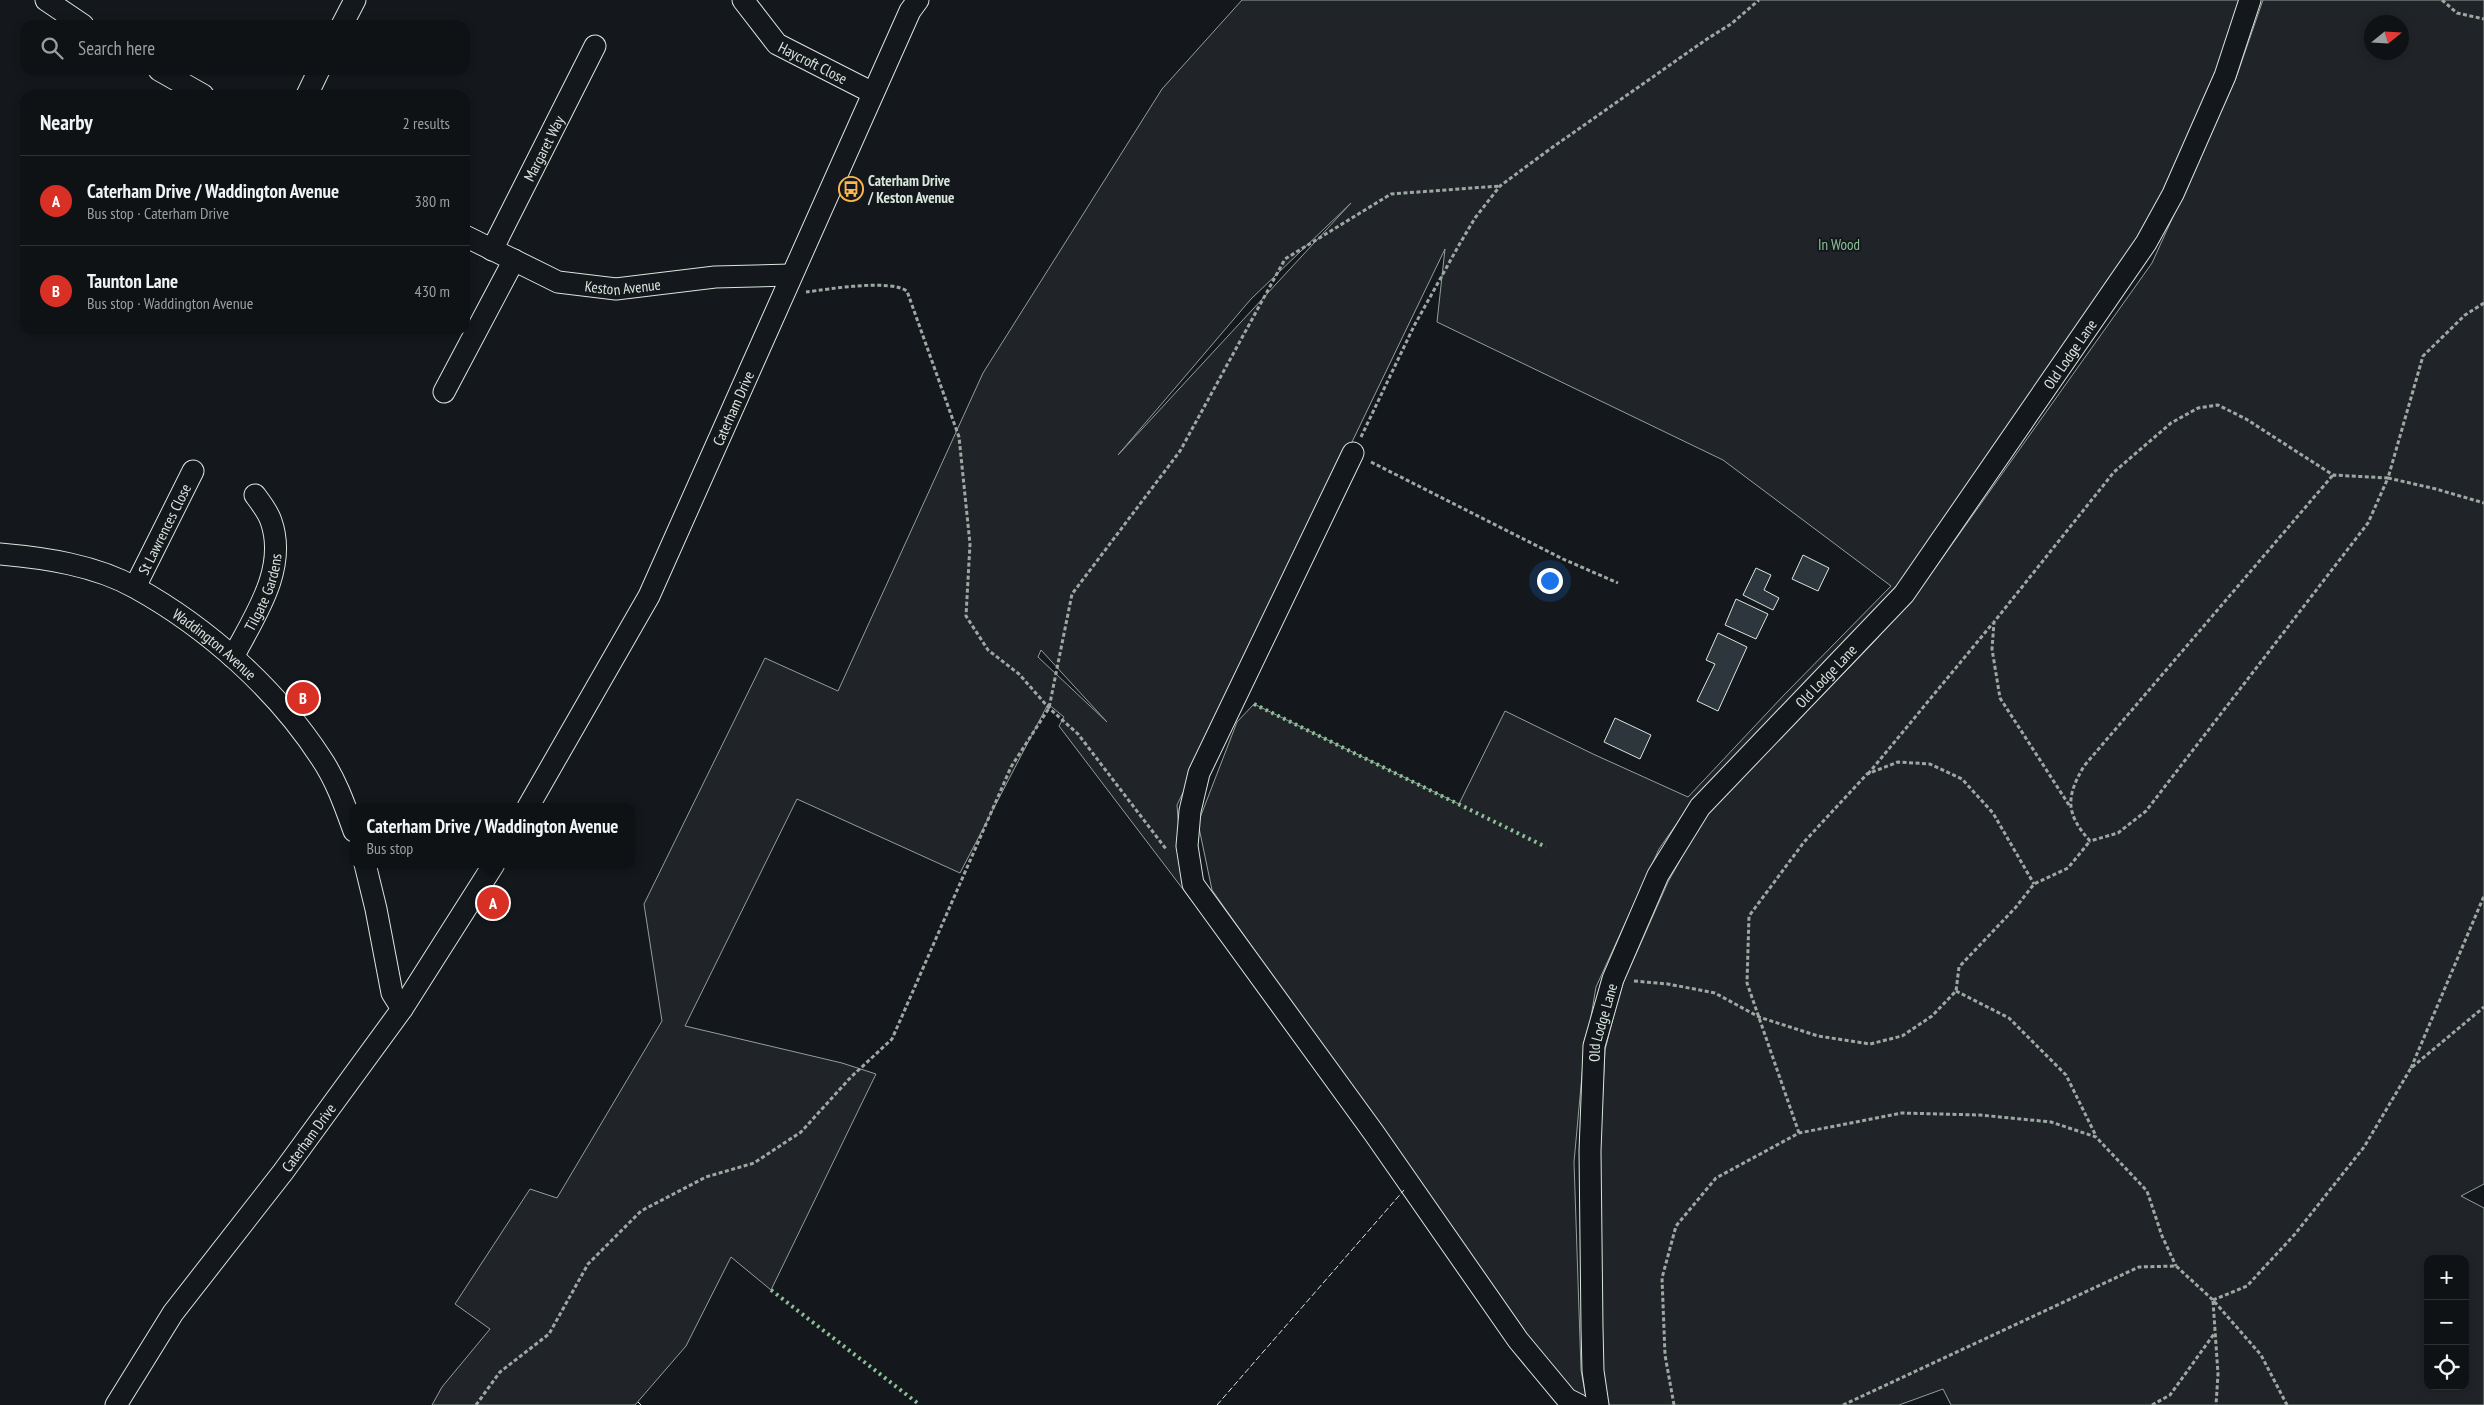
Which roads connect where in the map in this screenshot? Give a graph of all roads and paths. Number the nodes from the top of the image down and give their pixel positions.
1 (46, 0) edge
2 (354, 0) edge
3 (742, 0) edge
4 (918, 0) edge
5 (1760, 0) edge
6 (2250, 0) edge
7 (2442, 0) edge
8 (2484, 19) edge
9 (76, 20) edge
10 (344, 20) edge
11 (596, 46) dead end
12 (168, 75) edge
13 (317, 75) edge
14 (193, 90) edge
15 (309, 90) edge
16 (873, 93) junction
17 (1500, 186) junction
18 (470, 239) edge
19 (492, 250) junction
20 (514, 260) junction
21 (791, 275) junction
22 (783, 295) junction
23 (2484, 303) edge
24 (444, 392) dead end
25 (1353, 453) junction
26 (193, 471) dead end
27 (2333, 475) junction
28 (2388, 478) junction
29 (255, 495) dead end
30 (2484, 503) edge
31 (0, 554) edge
32 (1618, 582) dead end
33 (134, 587) junction
34 (1994, 622) junction
35 (233, 657) junction
36 (1049, 708) junction
37 (1867, 774) junction
38 (530, 803) edge
39 (2069, 805) junction
40 (350, 820) edge
41 (2090, 840) junction
42 (1169, 853) dead end
43 (366, 868) edge
44 (491, 868) edge
45 (2034, 884) junction
46 (2484, 896) edge
47 (1613, 979) junction
48 (1956, 991) junction
49 (2484, 1007) edge
50 (402, 1009) junction
51 (1759, 1017) junction
52 (2410, 1068) junction
53 (1799, 1133) junction
54 (2096, 1137) junction
55 (2176, 1266) junction
56 (2213, 1300) junction
57 (2214, 1334) junction
58 (116, 1405) edge
59 (476, 1405) edge
60 (1579, 1405) edge
61 (1598, 1405) edge
62 (1674, 1405) edge
63 (1843, 1405) edge
64 (2152, 1405) edge
65 (2216, 1405) edge
66 (2287, 1405) edge

1 - 9 street
2 - 10 street
3 - 16 street, Haycroft Close
4 - 16 street, Caterham Drive
5 - 17 path
6 - 47 street, Old Lodge Lane
7 - 8 path
11 - 19 street, Margaret Way
12 - 14 street
13 - 15 street
16 - 21 street, Caterham Drive
17 - 25 path
17 - 36 path
18 - 19 street, Keston Avenue
19 - 20 street, Keston Avenue
20 - 21 street, Keston Avenue
20 - 24 street
21 - 22 street, Caterham Drive
22 - 36 path
22 - 38 street, Caterham Drive
23 - 28 path
25 - 32 path
25 - 60 street
26 - 33 street, St Lawrences Close
27 - 28 path
27 - 34 path
27 - 39 path
28 - 30 path
28 - 41 path
29 - 35 street, Tilgate Gardens
31 - 33 street, Waddington Avenue
33 - 35 street, Waddington Avenue
34 - 37 path
34 - 39 path
35 - 40 street, Waddington Avenue
36 - 42 path
36 - 59 path
37 - 45 path
37 - 51 path
39 - 41 path
41 - 45 path
43 - 50 street
44 - 50 street, Caterham Drive
45 - 48 path
46 - 52 path
47 - 51 path
47 - 61 street, Old Lodge Lane
48 - 51 path
48 - 54 path
49 - 52 path
50 - 58 street, Caterham Drive
51 - 53 path
52 - 56 path
53 - 54 path
53 - 62 path
54 - 55 path
55 - 56 path
55 - 63 path
56 - 57 path
56 - 66 path
57 - 64 path
57 - 65 path

